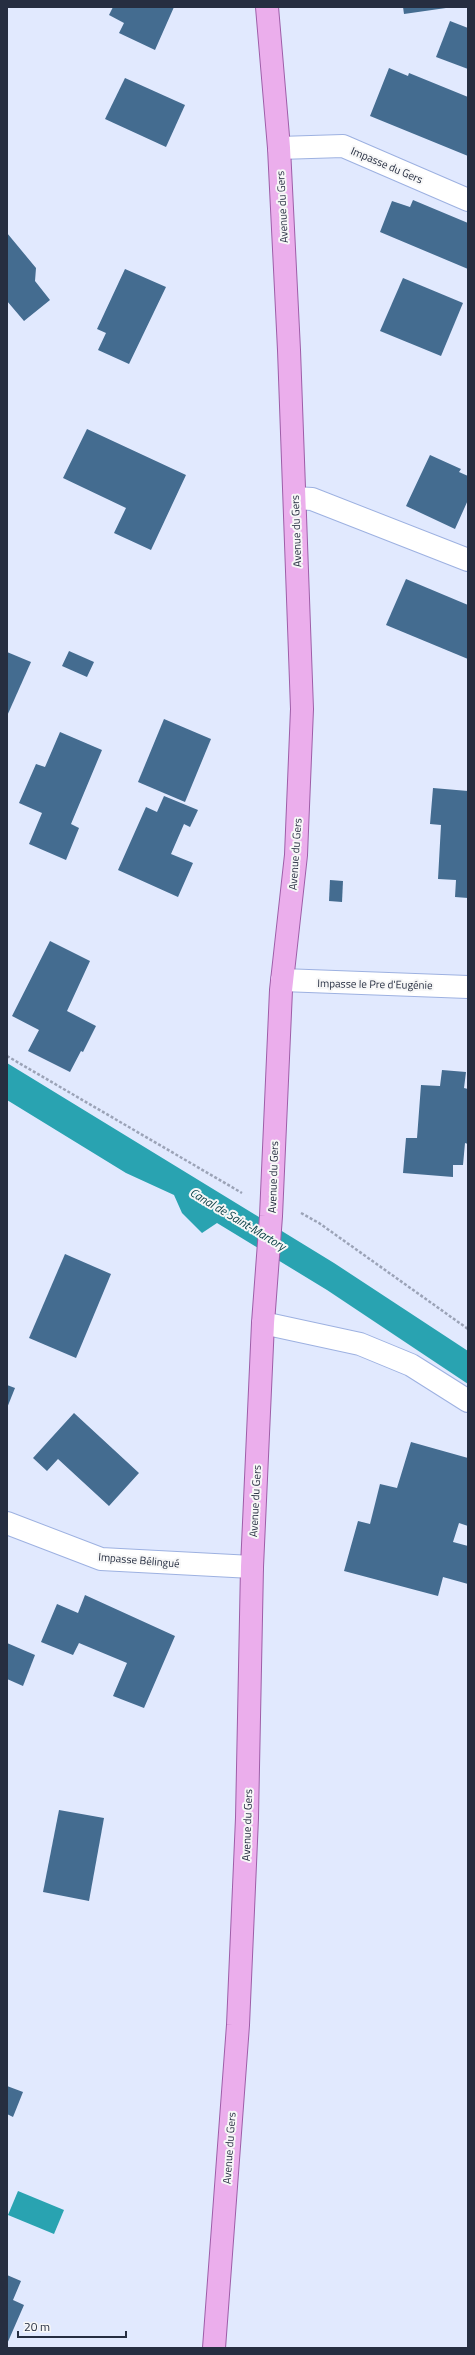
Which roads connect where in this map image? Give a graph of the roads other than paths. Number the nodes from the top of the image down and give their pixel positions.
1 (267, 7) edge
2 (279, 148) junction
3 (468, 200) edge
4 (295, 498) junction
5 (468, 560) edge
6 (282, 980) junction
7 (468, 986) edge
8 (264, 1323) junction
9 (468, 1401) edge
10 (7, 1524) edge
11 (252, 1567) junction
12 (214, 2348) edge

1 - 2 main road, Avenue du Gers
2 - 3 street, Impasse du Gers
2 - 4 main road, Avenue du Gers
4 - 5 street
4 - 6 main road, Avenue du Gers
6 - 7 street, Impasse le Pre d'Eugénie
6 - 8 main road, Avenue du Gers
8 - 9 street
8 - 11 main road, Avenue du Gers
10 - 11 street, Impasse Bélingué
11 - 12 main road, Avenue du Gers

